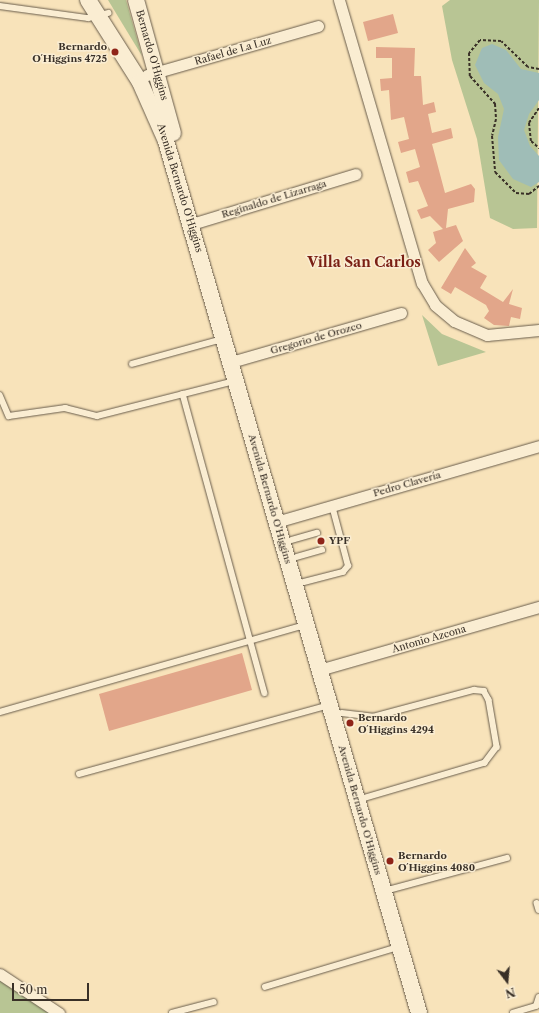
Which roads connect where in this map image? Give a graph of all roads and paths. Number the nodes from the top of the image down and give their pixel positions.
1 (88, 0) edge
2 (136, 0) edge
3 (339, 0) edge
4 (0, 6) edge
5 (103, 10) edge
6 (318, 26) dead end
7 (539, 69) edge
8 (152, 74) junction
9 (539, 108) edge
10 (174, 133) joint
11 (539, 148) edge
12 (356, 174) dead end
13 (539, 186) edge
14 (196, 223) junction
15 (402, 313) dead end
16 (539, 330) edge
17 (224, 338) junction
18 (236, 361) junction
19 (132, 364) dead end
20 (236, 381) junction
21 (183, 394) junction
22 (0, 395) edge
23 (539, 446) edge
24 (332, 506) junction
25 (281, 521) junction
26 (317, 533) dead end
27 (292, 540) junction
28 (322, 550) dead end
29 (297, 556) junction
30 (304, 582) junction
31 (539, 607) edge
32 (311, 623) junction
33 (252, 640) junction
34 (324, 668) junction
35 (265, 693) dead end
36 (337, 707) junction
37 (0, 712) edge
38 (79, 774) dead end
39 (366, 798) junction
40 (367, 816) junction
41 (507, 858) dead end
42 (392, 889) junction
43 (537, 904) dead end
44 (539, 910) edge
45 (404, 946) junction
46 (0, 974) edge
47 (265, 986) dead end
48 (539, 997) edge
49 (214, 1002) dead end
50 (59, 1013) edge
51 (172, 1013) edge
52 (419, 1013) edge
53 (428, 1013) edge
54 (513, 1013) edge

1 - 5 main road, Avenida Bernardo O'Higgins
2 - 8 main road, Bernardo O'Higgins
3 - 16 street
4 - 5 lane
5 - 8 main road, Avenida Bernardo O'Higgins
5 - 14 main road, Avenida Bernardo O'Higgins
6 - 8 street, Rafael de La Luz
7 - 13 path
8 - 10 main road, Bernardo O'Higgins
9 - 11 path
10 - 14 main road, Avenida Bernardo O'Higgins
12 - 14 street, Reginaldo de Lizarraga
14 - 17 main road, Avenida Bernardo O'Higgins
14 - 18 main road, Avenida Bernardo O'Higgins
15 - 18 street, Gregorio de Orozco
17 - 18 main road, Avenida Bernardo O'Higgins
17 - 19 lane
18 - 20 main road, Avenida Bernardo O'Higgins
18 - 25 main road, Avenida Bernardo O'Higgins
20 - 21 lane
20 - 25 main road, Avenida Bernardo O'Higgins
21 - 22 lane
21 - 33 lane
23 - 24 street, Pedro Clavería
24 - 25 street, Pedro Clavería
24 - 30 lane
25 - 27 main road, Avenida Bernardo O'Higgins
25 - 32 main road, Avenida Bernardo O'Higgins
26 - 27 lane
27 - 29 main road, Avenida Bernardo O'Higgins
28 - 29 lane
29 - 30 main road, Avenida Bernardo O'Higgins
30 - 32 main road, Avenida Bernardo O'Higgins
31 - 34 street, Antonio Azcona
32 - 33 lane
32 - 34 main road, Avenida Bernardo O'Higgins
33 - 35 lane
33 - 37 lane
34 - 36 main road, Avenida Bernardo O'Higgins
36 - 38 lane
36 - 39 main road, Avenida Bernardo O'Higgins
36 - 39 lane
36 - 40 main road, Avenida Bernardo O'Higgins
39 - 40 main road, Avenida Bernardo O'Higgins
40 - 42 main road, Avenida Bernardo O'Higgins
40 - 45 main road, Avenida Bernardo O'Higgins
41 - 42 lane
42 - 45 main road, Avenida Bernardo O'Higgins
43 - 44 lane
45 - 47 lane
45 - 52 main road, Avenida Bernardo O'Higgins
45 - 53 main road, Avenida Bernardo O'Higgins
46 - 50 street
48 - 54 lane
49 - 51 lane

